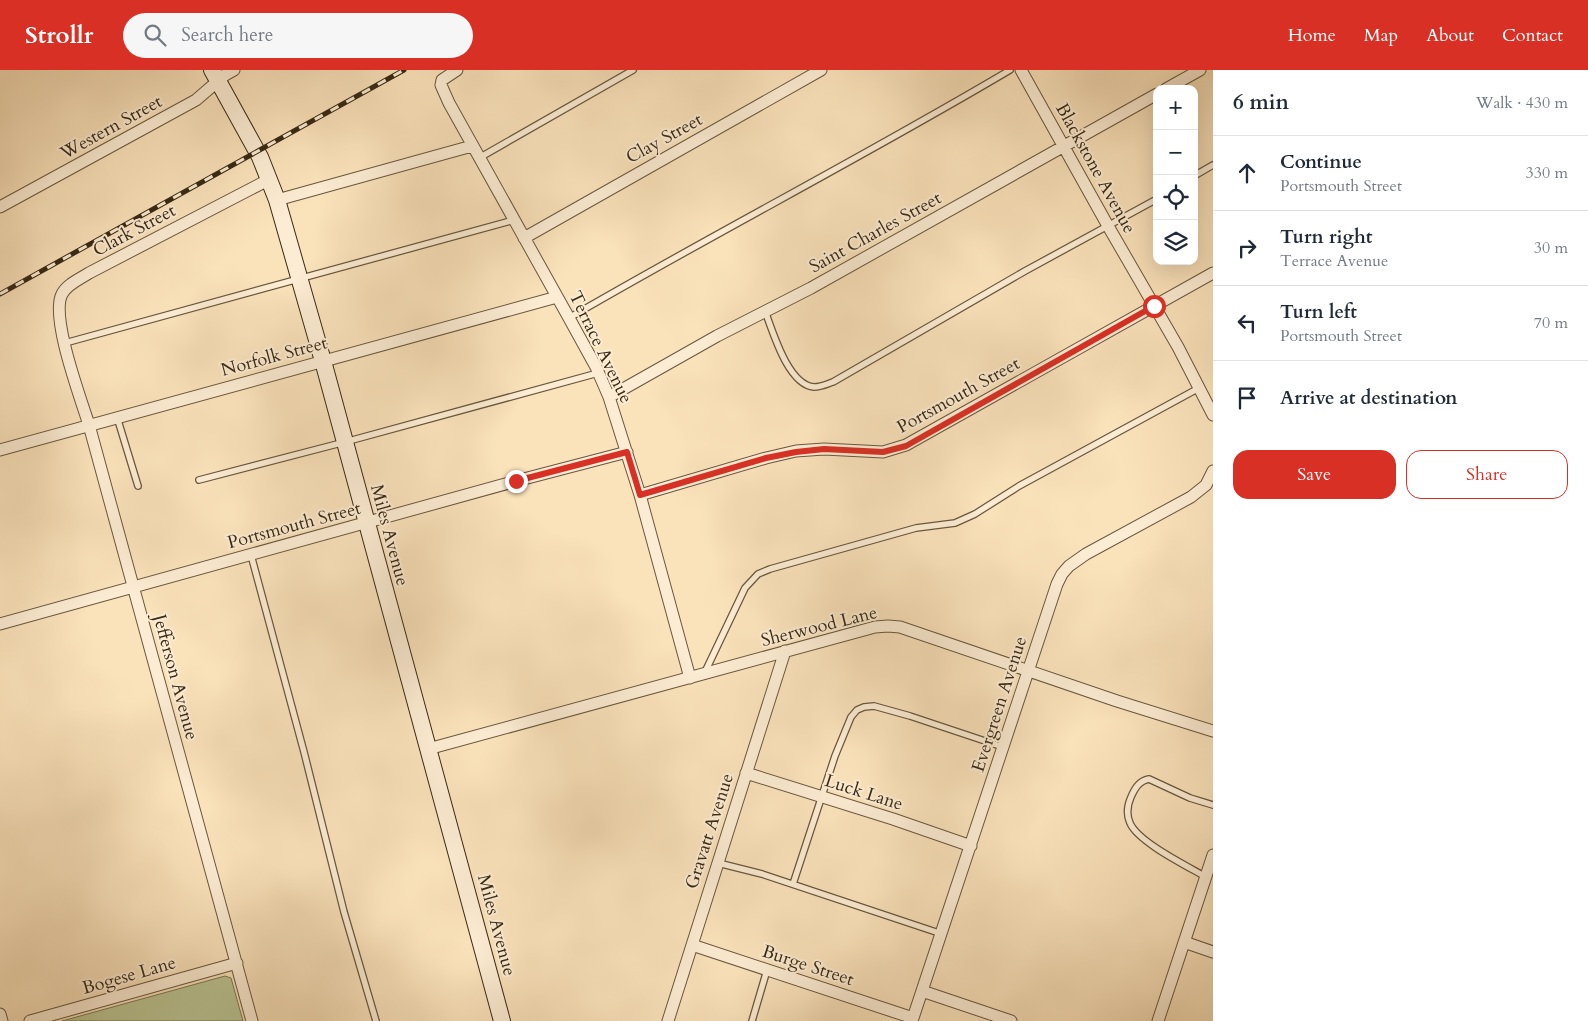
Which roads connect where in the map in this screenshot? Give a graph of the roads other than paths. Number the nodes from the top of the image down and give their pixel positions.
1 (234, 70) edge
2 (457, 70) edge
3 (633, 70) edge
4 (821, 70) edge
5 (1010, 70) edge
6 (1021, 70) edge
7 (1200, 70) edge
8 (215, 76) edge
9 (1173, 85) edge
10 (1153, 96) edge
11 (472, 146) junction
12 (1064, 146) junction
13 (479, 158) junction
14 (1213, 165) edge
15 (1196, 175) edge
16 (270, 179) junction
17 (277, 200) junction
18 (1153, 201) edge
19 (0, 207) edge
20 (514, 220) junction
21 (1108, 226) junction
22 (524, 238) junction
23 (1213, 273) edge
24 (300, 280) junction
25 (557, 297) junction
26 (1154, 306) junction
27 (765, 311) junction
28 (569, 318) junction
29 (65, 343) junction
30 (323, 361) junction
31 (598, 373) junction
32 (1199, 388) junction
33 (609, 397) junction
34 (1213, 415) edge
35 (117, 417) junction
36 (89, 425) junction
37 (345, 442) junction
38 (0, 450) edge
39 (627, 452) junction
40 (1213, 471) edge
41 (199, 480) dead end
42 (138, 486) dead end
43 (640, 495) junction
44 (366, 523) junction
45 (251, 555) junction
46 (132, 587) junction
47 (0, 624) edge
48 (785, 651) junction
49 (1028, 670) junction
50 (704, 674) junction
51 (690, 678) junction
52 (1213, 731) edge
53 (1003, 747) junction
54 (428, 749) junction
55 (746, 773) junction
56 (821, 796) junction
57 (1213, 805) edge
58 (971, 846) junction
59 (1213, 854) edge
60 (718, 863) junction
61 (1206, 877) junction
62 (792, 884) junction
63 (942, 934) junction
64 (1184, 942) junction
65 (692, 946) junction
66 (1213, 952) edge
67 (237, 963) junction
68 (767, 970) junction
69 (922, 991) junction
70 (0, 1014) edge
71 (913, 1020) edge
72 (2, 1021) edge
73 (30, 1021) edge
74 (252, 1021) edge
75 (376, 1021) edge
76 (502, 1021) edge
77 (668, 1021) edge
78 (752, 1021) edge
79 (1011, 1021) edge
80 (1158, 1021) edge

1 - 8 street, Western Street
2 - 11 street, Terrace Avenue
3 - 13 lane
4 - 22 street, Clay Street
5 - 28 lane
6 - 12 street, Blackstone Avenue
7 - 9 street
8 - 16 street, Miles Avenue
8 - 19 street, Western Street
10 - 12 street, Saint Charles Street
11 - 13 street, Terrace Avenue
11 - 17 street
12 - 21 street, Blackstone Avenue
12 - 27 street, Saint Charles Street
13 - 20 street, Terrace Avenue
14 - 15 lane
16 - 17 street, Miles Avenue
16 - 29 street, Clark Street
17 - 24 street, Miles Avenue
18 - 21 lane
20 - 22 street, Terrace Avenue
20 - 24 lane
21 - 26 street, Blackstone Avenue
21 - 27 lane
22 - 25 street, Terrace Avenue
23 - 26 street, Portsmouth Street
24 - 29 lane
24 - 30 street, Miles Avenue
25 - 28 street, Terrace Avenue
25 - 30 street, Norfolk Street
26 - 32 street, Blackstone Avenue
26 - 43 street, Portsmouth Street
27 - 33 street, Saint Charles Street
28 - 31 street, Terrace Avenue
29 - 36 street, Jefferson Avenue
30 - 35 street, Norfolk Street
30 - 37 street, Miles Avenue
31 - 33 street, Terrace Avenue
31 - 37 lane
32 - 34 street, Blackstone Avenue
32 - 50 lane
33 - 39 street, Terrace Avenue
35 - 36 street, Norfolk Street
35 - 42 lane
36 - 38 street, Norfolk Street
36 - 46 street, Jefferson Avenue
37 - 41 lane
37 - 44 street, Miles Avenue
39 - 43 street, Terrace Avenue
39 - 44 street, Portsmouth Street
40 - 49 street, Evergreen Avenue
43 - 51 street, Terrace Avenue
44 - 45 street, Portsmouth Street
44 - 54 street, Miles Avenue
45 - 46 street, Portsmouth Street
45 - 75 lane
46 - 47 street, Portsmouth Street
46 - 67 street, Jefferson Avenue
48 - 49 street, Sherwood Lane
48 - 50 street, Sherwood Lane
48 - 55 street, Gravatt Avenue
49 - 52 street, Sherwood Lane
49 - 53 street, Evergreen Avenue
50 - 51 street, Sherwood Lane
51 - 54 street, Sherwood Lane
53 - 56 lane
53 - 58 street, Evergreen Avenue
54 - 76 street, Miles Avenue
55 - 56 street, Luck Lane
55 - 60 street, Gravatt Avenue
56 - 58 street, Luck Lane
56 - 62 lane
57 - 61 lane
58 - 63 street, Evergreen Avenue
59 - 61 street
60 - 62 lane
60 - 65 street, Gravatt Avenue
61 - 64 street
62 - 63 lane
63 - 69 street, Evergreen Avenue
64 - 66 street
64 - 80 street
65 - 68 street, Burge Street
65 - 77 street, Gravatt Avenue
67 - 73 street, Bogese Lane
67 - 74 street, Jefferson Avenue
68 - 71 street, Burge Street
68 - 78 lane
69 - 71 street, Evergreen Avenue
69 - 79 street
70 - 72 street

